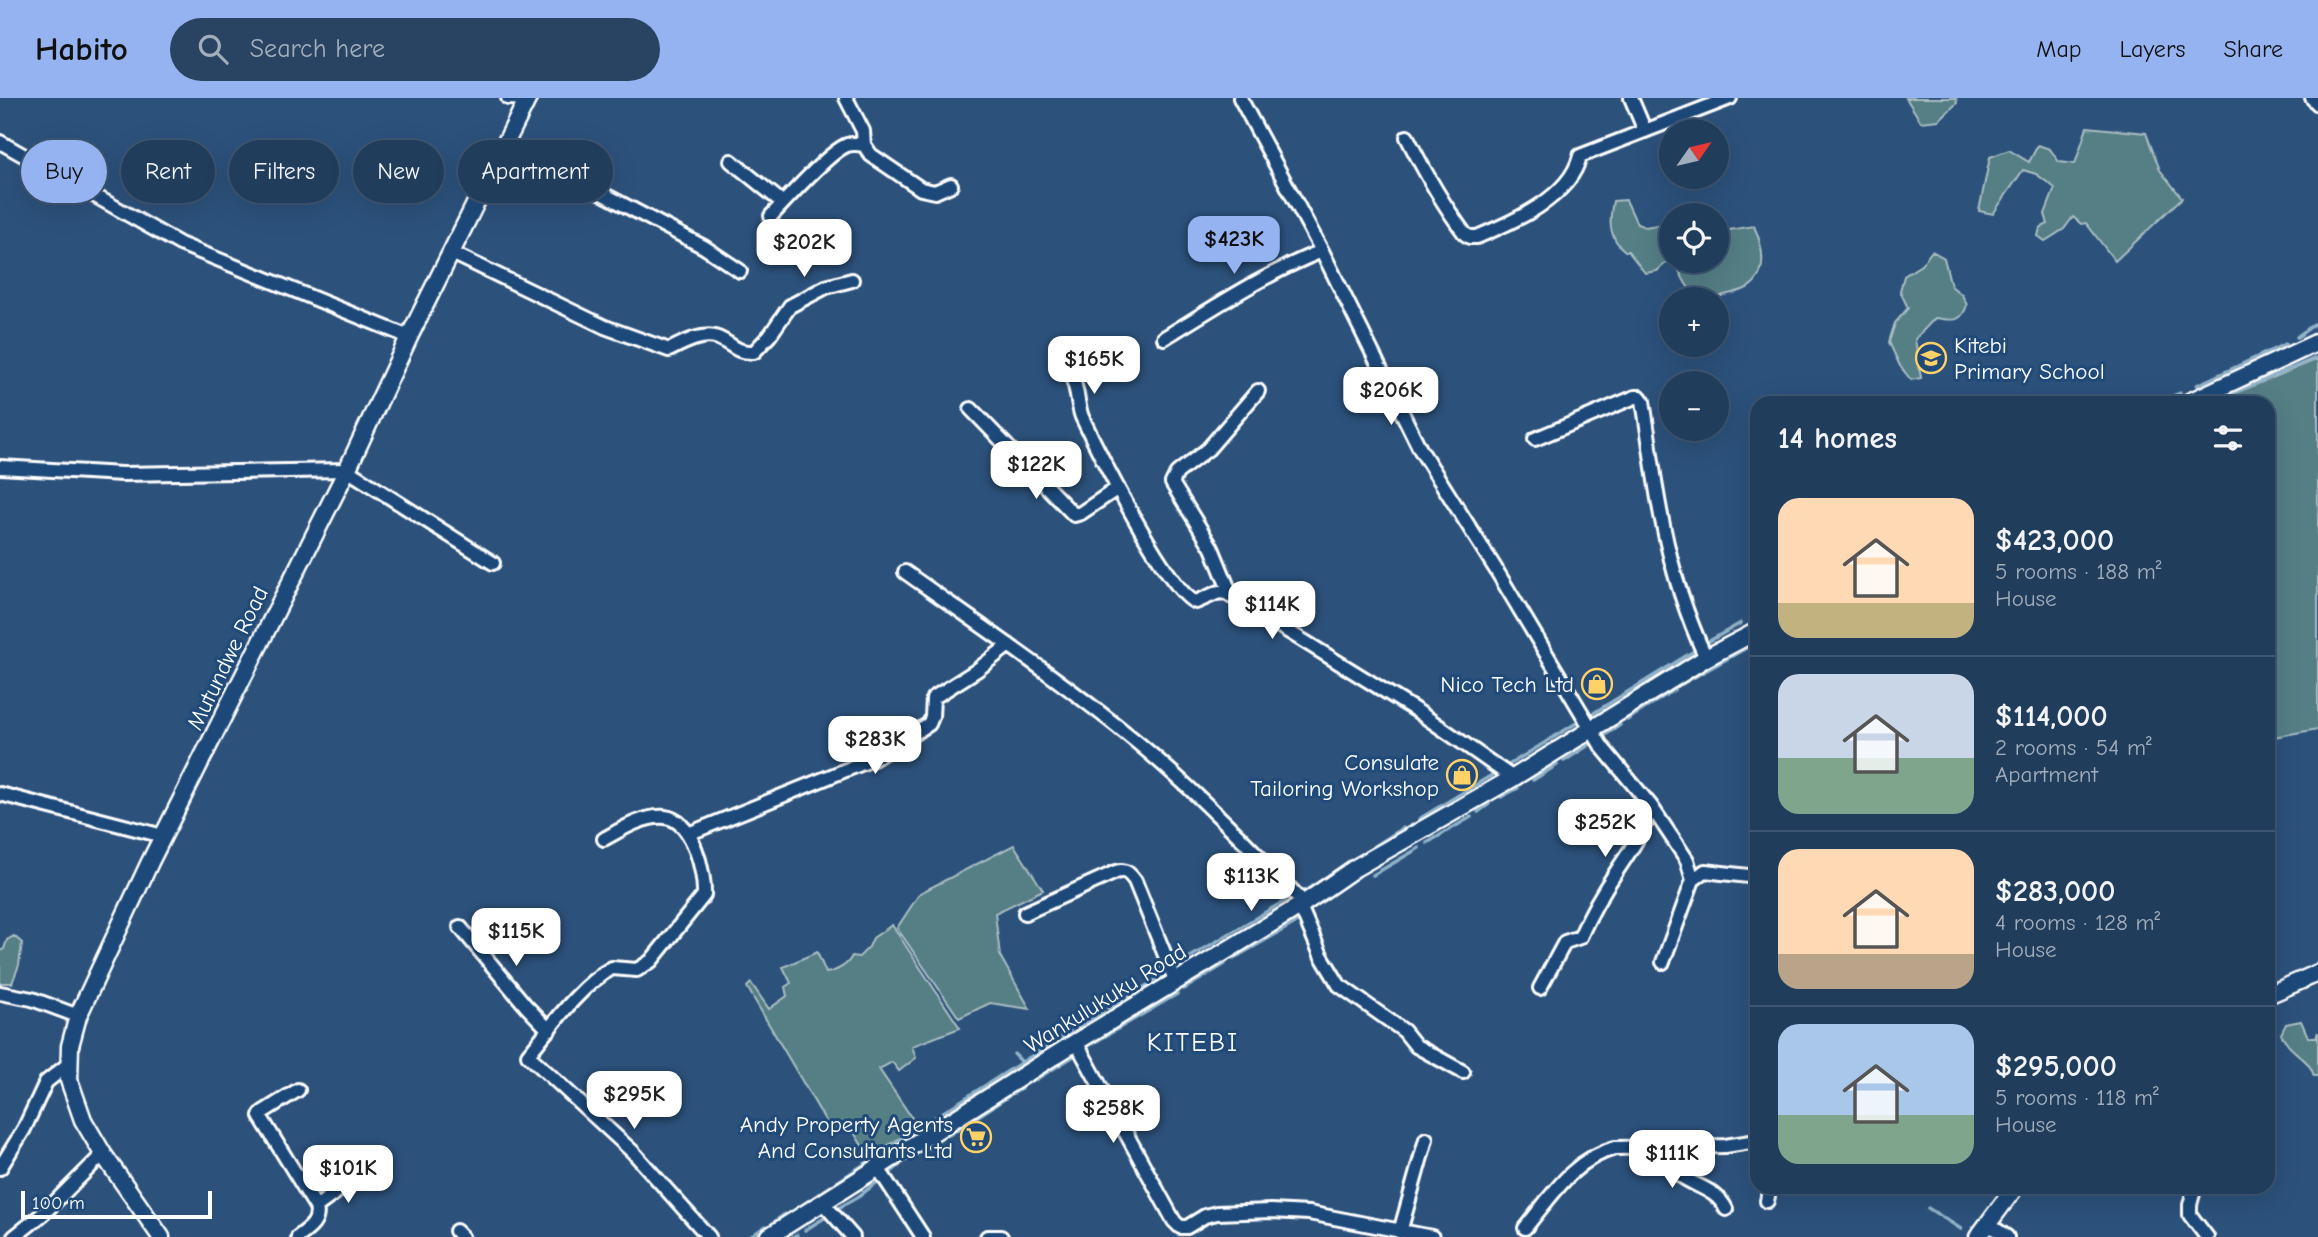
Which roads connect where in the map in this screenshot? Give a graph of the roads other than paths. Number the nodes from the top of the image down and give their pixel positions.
1 (508, 98) edge
2 (846, 98) edge
3 (1240, 98) edge
4 (1631, 98) edge
5 (1730, 98) edge
6 (2312, 98) edge
7 (527, 99) edge
8 (2318, 104) edge
9 (1644, 131) junction
10 (1407, 136) dead end
11 (507, 140) edge
12 (0, 142) edge
13 (864, 145) junction
14 (731, 161) dead end
15 (951, 185) dead end
16 (613, 199) edge
17 (477, 203) edge
18 (783, 203) junction
19 (771, 216) dead end
20 (1322, 251) junction
21 (452, 253) junction
22 (740, 271) dead end
23 (852, 280) dead end
24 (409, 337) junction
25 (1164, 338) dead end
26 (2318, 342) edge
27 (1059, 346) dead end
28 (1258, 391) dead end
29 (2202, 396) edge
30 (971, 409) dead end
31 (1535, 439) dead end
32 (0, 467) edge
33 (346, 470) junction
34 (1118, 488) junction
35 (493, 563) dead end
36 (905, 572) dead end
37 (1232, 597) junction
38 (1750, 635) edge
39 (1009, 645) junction
40 (1706, 658) junction
41 (1591, 730) junction
42 (1513, 778) junction
43 (0, 794) edge
44 (1651, 806) junction
45 (688, 834) junction
46 (163, 836) junction
47 (604, 839) dead end
48 (1750, 876) edge
49 (1693, 880) junction
50 (1302, 904) junction
51 (1025, 912) dead end
52 (460, 927) dead end
53 (1663, 962) dead end
54 (2318, 973) edge
55 (1175, 980) junction
56 (1540, 988) dead end
57 (2275, 990) edge
58 (0, 993) edge
59 (78, 1016) junction
60 (549, 1030) junction
61 (1076, 1042) junction
62 (70, 1063) junction
63 (1463, 1072) dead end
64 (298, 1090) dead end
65 (1426, 1139) dead end
66 (1750, 1142) edge
67 (1656, 1146) junction
68 (103, 1154) junction
69 (0, 1168) edge
70 (878, 1168) junction
71 (362, 1174) dead end
72 (1769, 1194) edge
73 (2010, 1194) edge
74 (2193, 1194) edge
75 (1768, 1201) dead end
76 (823, 1203) junction
77 (316, 1207) junction
78 (1726, 1209) dead end
79 (1525, 1228) dead end
80 (1983, 1231) edge
81 (1393, 1233) edge
82 (14, 1237) edge
83 (161, 1237) edge
84 (298, 1237) edge
85 (709, 1237) edge
86 (768, 1237) edge
87 (853, 1237) edge
88 (923, 1237) edge
89 (987, 1237) edge
90 (1001, 1237) edge
91 (1432, 1237) edge
92 (2007, 1237) edge
93 (2207, 1237) edge

1 - 7 street
2 - 13 street
3 - 20 street
4 - 9 street
5 - 9 street
6 - 8 street
7 - 11 main road, Mutundwe Road
9 - 10 street
12 - 24 street
13 - 15 street
13 - 18 street
14 - 18 street
16 - 22 street
17 - 21 main road, Mutundwe Road
18 - 19 street
20 - 25 street
20 - 41 street
21 - 23 street
21 - 24 main road, Mutundwe Road
24 - 33 main road, Mutundwe Road
26 - 29 main road
27 - 34 street
28 - 37 street
30 - 34 street
31 - 40 street
32 - 33 street
33 - 35 street
33 - 46 main road, Mutundwe Road
34 - 37 street
36 - 39 street
37 - 42 street
38 - 40 main road, Wankulukuku Road
39 - 45 street
39 - 50 street
40 - 41 main road, Wankulukuku Road
41 - 42 main road, Wankulukuku Road
41 - 44 street
42 - 50 main road, Wankulukuku Road
43 - 46 street
44 - 49 street
44 - 56 street
45 - 47 street
45 - 60 street
46 - 59 main road, Mutundwe Road
48 - 49 street
49 - 53 street
50 - 55 main road, Wankulukuku Road
50 - 63 street
51 - 55 street
52 - 60 street
54 - 57 main road
55 - 61 main road, Wankulukuku Road
58 - 59 street
59 - 62 main road, Mutundwe Road
60 - 85 street
61 - 70 main road, Wankulukuku Road
61 - 81 street
62 - 68 main road, Mutundwe Road
62 - 69 street
64 - 77 street
65 - 81 street
66 - 67 street
67 - 78 street
67 - 79 street
68 - 82 street
68 - 83 main road, Mutundwe Road
70 - 76 main road, Wankulukuku Road
70 - 88 street
71 - 77 street
72 - 75 street
73 - 80 main road
74 - 93 street
76 - 86 main road, Wankulukuku Road
76 - 87 street
77 - 84 street
80 - 92 street
81 - 91 street
89 - 90 street

